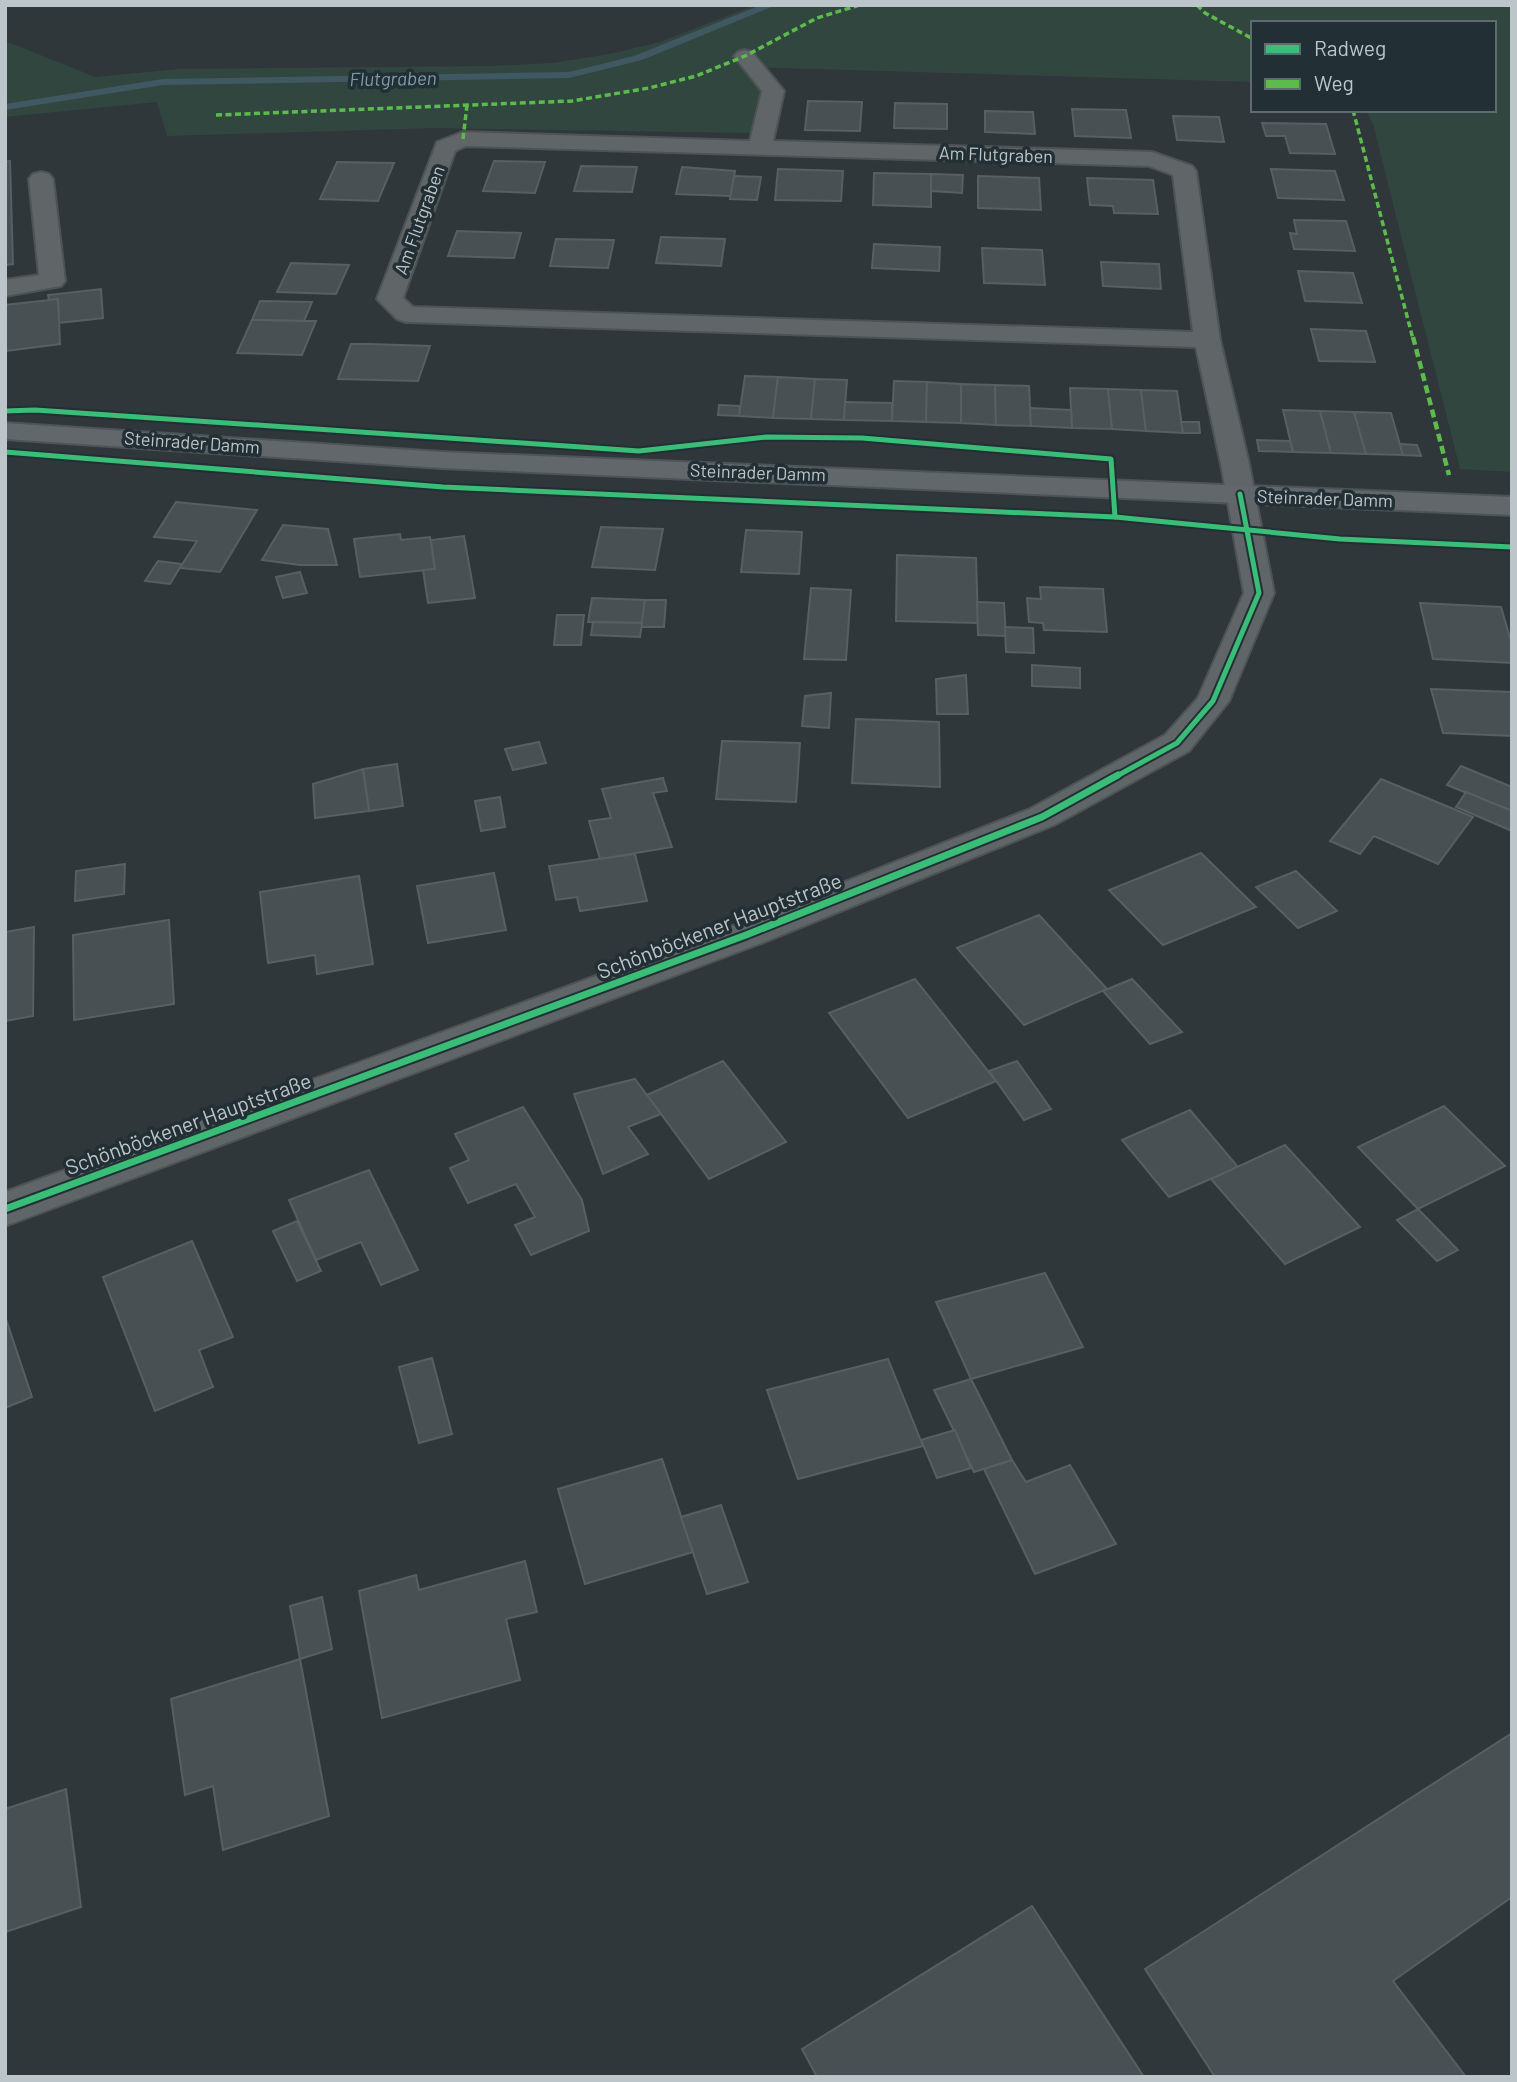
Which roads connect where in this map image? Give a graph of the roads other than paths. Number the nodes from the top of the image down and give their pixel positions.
1 (745, 56) dead end
2 (760, 148) junction
3 (41, 179) dead end
4 (5, 288) edge
5 (1207, 340) junction
6 (5, 431) edge
7 (1240, 494) junction
8 (1512, 506) edge
9 (5, 1209) edge

1 - 2 street
2 - 5 street, Am Flutgraben
2 - 5 street, Am Flutgraben
3 - 4 street
5 - 7 street, Am Flutgraben
6 - 7 main road, Steinrader Damm
7 - 8 main road, Steinrader Damm
7 - 9 street, Schönböckener Hauptstraße

